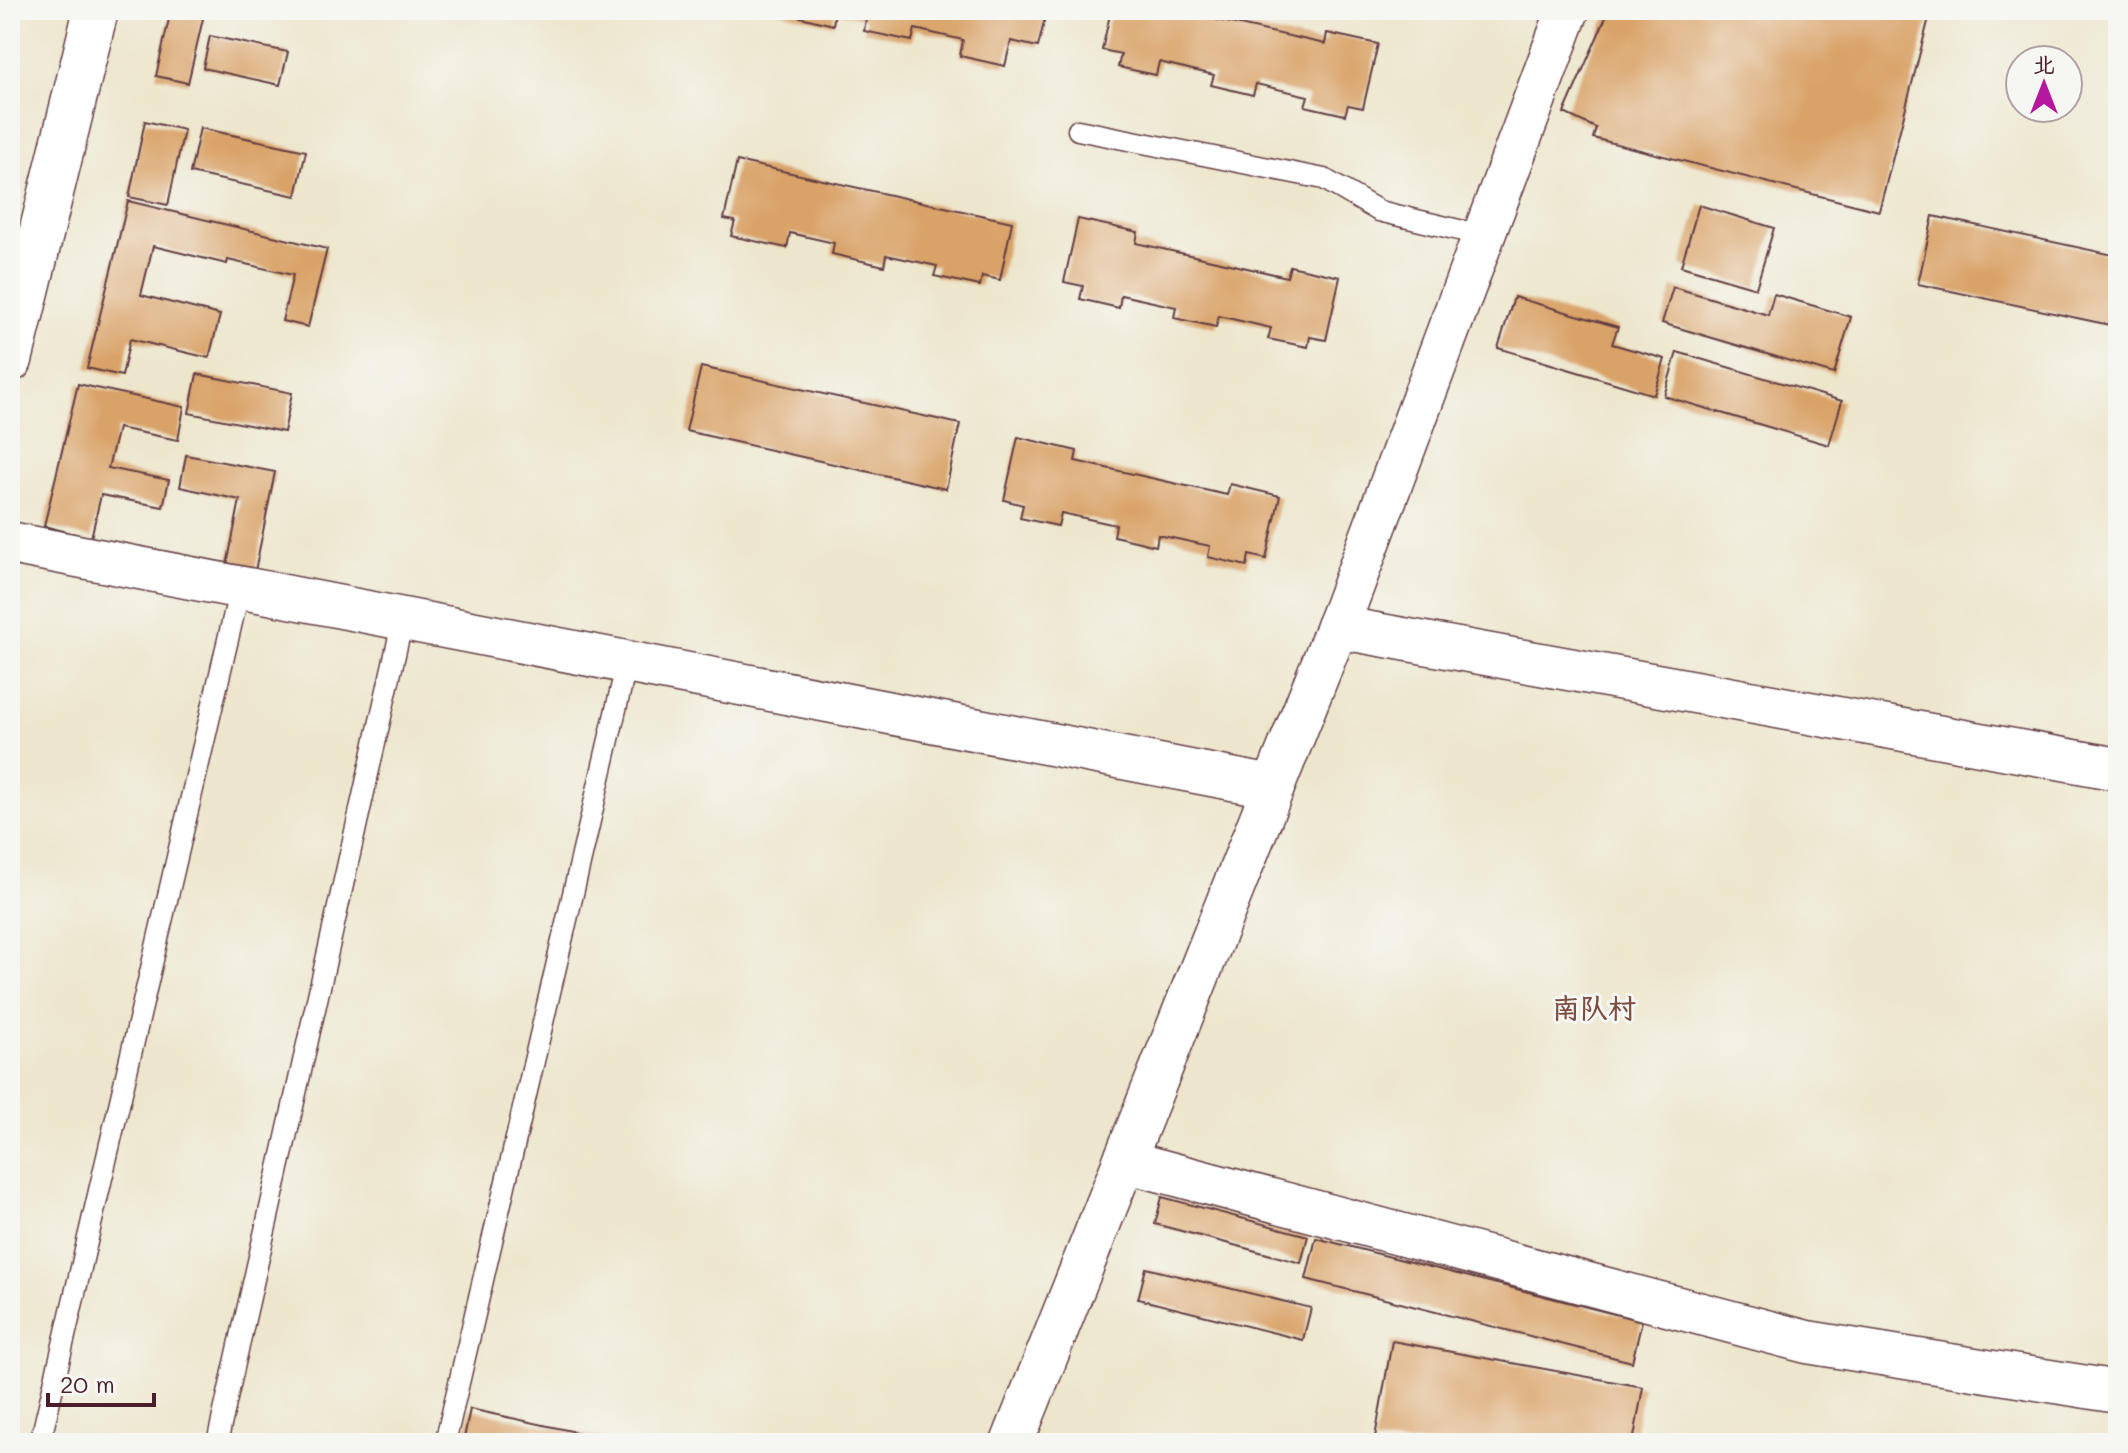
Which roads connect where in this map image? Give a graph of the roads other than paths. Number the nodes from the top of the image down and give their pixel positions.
1 (96, 10) edge
2 (1568, 10) edge
3 (1078, 130) dead end
4 (1484, 236) junction
5 (10, 360) edge
6 (10, 543) edge
7 (240, 588) junction
8 (403, 619) junction
9 (1337, 627) junction
10 (627, 662) junction
11 (2118, 769) edge
12 (1273, 787) junction
13 (1124, 1161) junction
14 (2118, 1392) edge
15 (40, 1443) edge
16 (217, 1443) edge
17 (445, 1443) edge
18 (1012, 1443) edge

1 - 5 street
2 - 4 street
3 - 4 lane
4 - 9 street
6 - 7 street
7 - 8 street
7 - 15 lane
8 - 10 street
8 - 16 lane
9 - 11 street
9 - 12 street
10 - 12 street
10 - 17 lane
12 - 13 street
13 - 14 street
13 - 18 street

